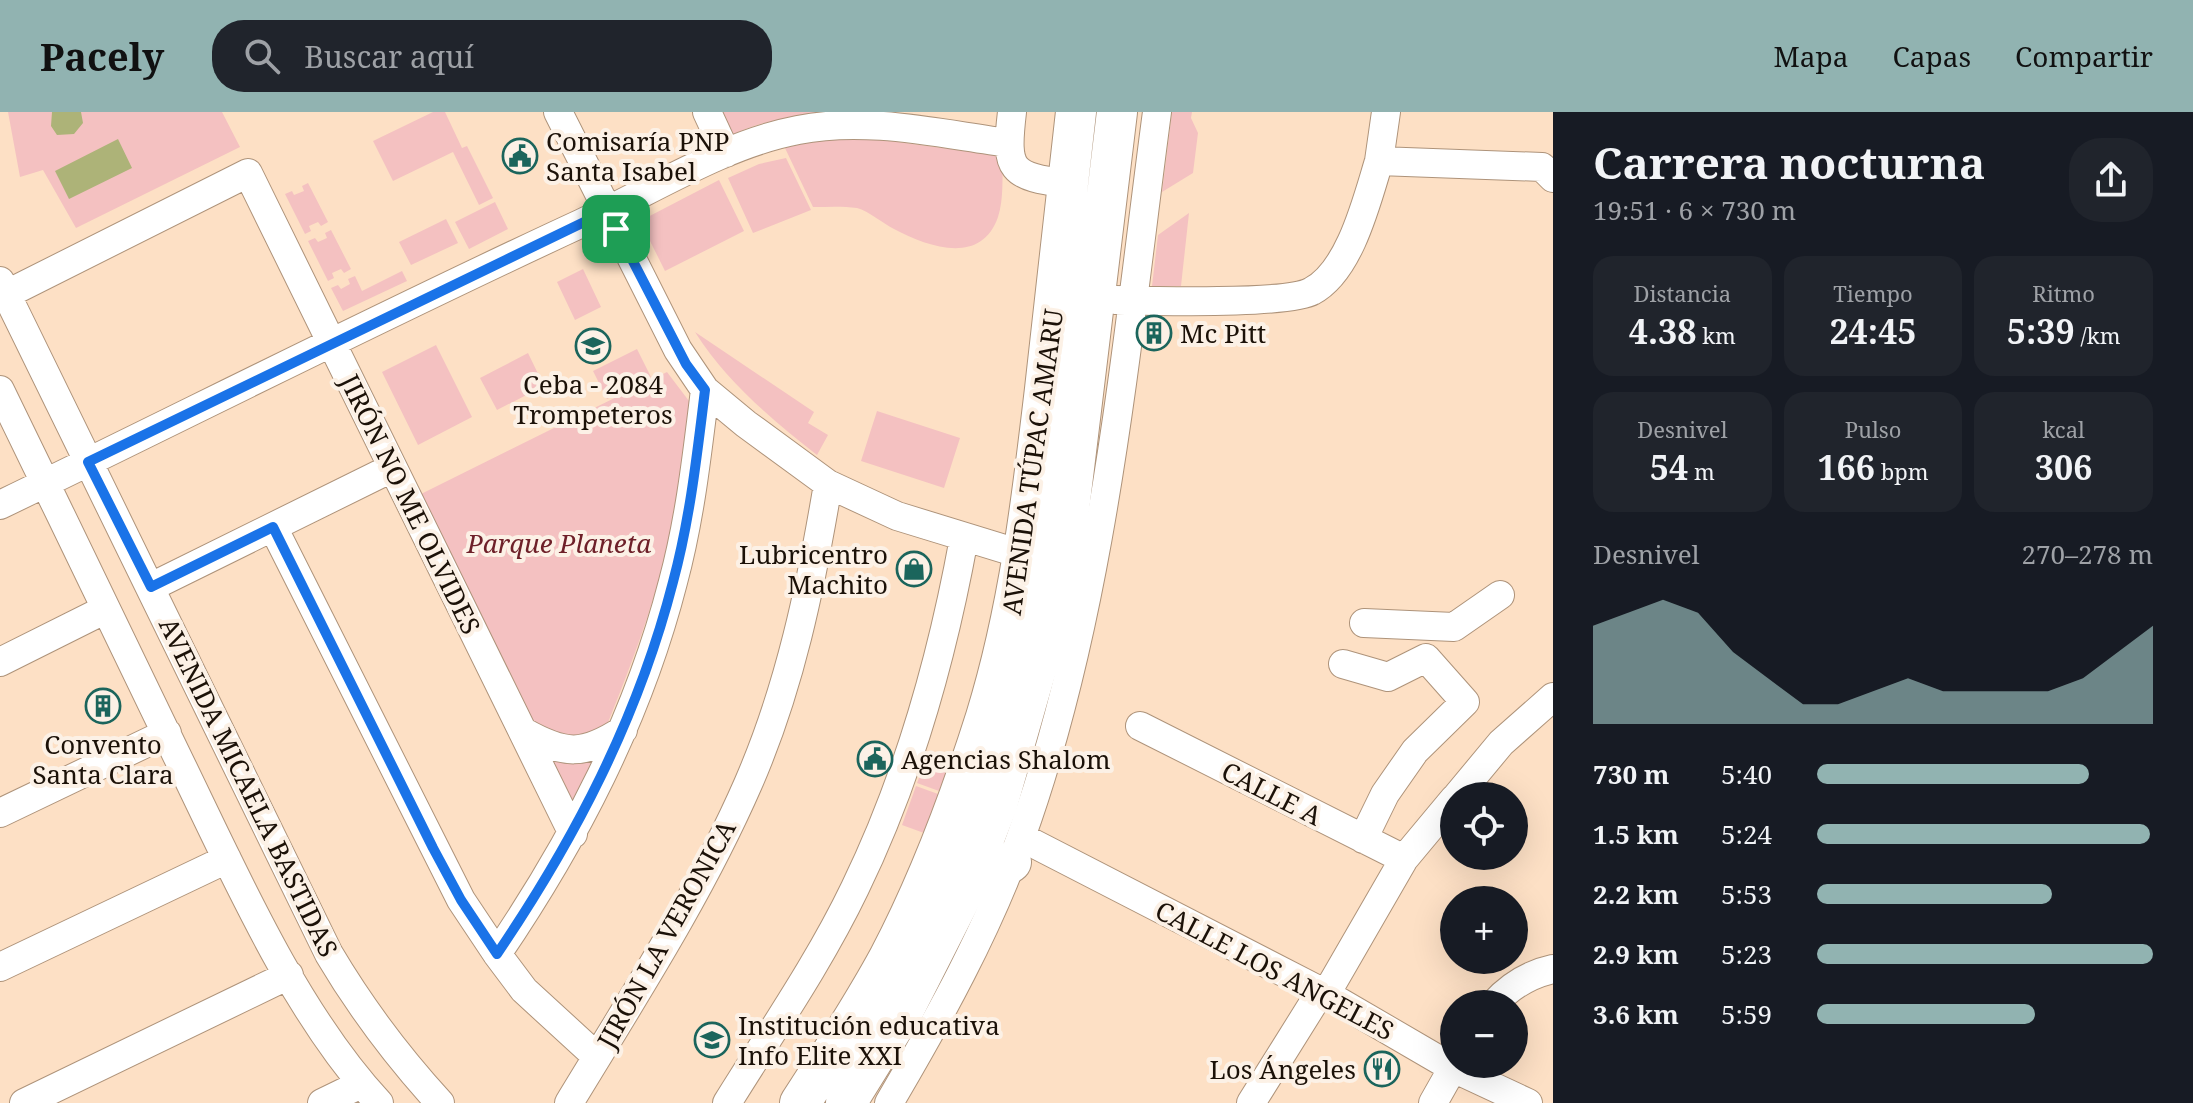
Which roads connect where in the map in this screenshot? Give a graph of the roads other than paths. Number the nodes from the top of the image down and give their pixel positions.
1 (558, 112) edge
2 (707, 112) edge
3 (1012, 112) edge
4 (1076, 112) edge
5 (1117, 112) edge
6 (1157, 112) edge
7 (1386, 112) edge
8 (870, 118) edge
9 (1009, 143) junction
10 (726, 153) junction
11 (1379, 161) junction
12 (1553, 178) edge
13 (1068, 184) junction
14 (607, 211) junction
15 (3, 288) edge
16 (1113, 300) junction
17 (332, 344) junction
18 (0, 390) edge
19 (705, 390) junction
20 (88, 462) junction
21 (392, 468) junction
22 (45, 483) junction
23 (828, 484) junction
24 (0, 505) edge
25 (273, 527) junction
26 (964, 538) junction
27 (1024, 555) junction
28 (151, 587) junction
29 (1500, 595) dead end
30 (106, 609) junction
31 (1067, 609) junction
32 (1364, 623) dead end
33 (0, 662) edge
34 (1343, 664) dead end
35 (1553, 697) edge
36 (1140, 726) dead end
37 (623, 730) junction
38 (524, 732) junction
39 (167, 733) junction
40 (1468, 782) edge
41 (0, 813) edge
42 (1440, 816) edge
43 (573, 834) junction
44 (1363, 839) junction
45 (1016, 850) junction
46 (227, 859) junction
47 (1404, 859) junction
48 (963, 893) junction
49 (497, 954) junction
50 (0, 967) edge
51 (1553, 969) edge
52 (289, 975) junction
53 (1508, 990) edge
54 (1324, 992) junction
55 (597, 1057) junction
56 (1440, 1058) edge
57 (1447, 1078) edge
58 (1478, 1078) edge
59 (370, 1093) edge
60 (24, 1103) edge
61 (322, 1103) edge
62 (440, 1103) edge
63 (569, 1103) edge
64 (727, 1103) edge
65 (800, 1103) edge
66 (846, 1103) edge
67 (889, 1103) edge
68 (1251, 1103) edge
69 (1433, 1103) edge
70 (1528, 1103) edge

1 - 14 street
2 - 10 street
3 - 9 street
4 - 13 highway, AVENIDA TÚPAC AMARU
5 - 16 highway, AVENIDA TÚPAC AMARU
6 - 16 street, AVENIDA TÚPAC AMARU
7 - 11 street
8 - 9 street
8 - 10 street
9 - 13 street
10 - 14 street
11 - 12 street
11 - 16 street
13 - 27 highway, AVENIDA TÚPAC AMARU
14 - 17 street
14 - 19 street
15 - 17 street, JIRÓN NO ME OLVIDES
15 - 20 street, AVENIDA MICAELA BASTIDAS
16 - 31 highway, AVENIDA TÚPAC AMARU
17 - 20 street
17 - 21 street, JIRÓN NO ME OLVIDES
18 - 22 street, AVENIDA MICAELA BASTIDAS
19 - 23 street
19 - 37 street
20 - 22 street
20 - 28 street, AVENIDA MICAELA BASTIDAS
21 - 25 street
21 - 38 street, JIRÓN NO ME OLVIDES
22 - 24 street
22 - 30 street, AVENIDA MICAELA BASTIDAS
23 - 26 street
23 - 55 street, JIRÓN LA VERONICA
25 - 28 street
25 - 49 street
26 - 27 street
26 - 64 street
27 - 65 highway, AVENIDA TÚPAC AMARU
28 - 62 street, AVENIDA MICAELA BASTIDAS
29 - 32 street
30 - 33 street
30 - 39 street, AVENIDA MICAELA BASTIDAS
31 - 45 street, AVENIDA TÚPAC AMARU
31 - 48 highway, AVENIDA TÚPAC AMARU
34 - 44 street
35 - 40 street
36 - 44 street, CALLE A
37 - 38 street
37 - 43 street
38 - 43 street, JIRÓN NO ME OLVIDES
39 - 41 street
39 - 46 street, AVENIDA MICAELA BASTIDAS
42 - 47 street
43 - 49 street
44 - 47 street, CALLE A
45 - 48 highway
45 - 54 street, CALLE LOS ANGELES
45 - 67 street, AVENIDA TÚPAC AMARU
46 - 50 street
46 - 52 street, AVENIDA MICAELA BASTIDAS
47 - 54 street
48 - 66 highway, AVENIDA TÚPAC AMARU
49 - 55 street
51 - 53 street
52 - 59 street, AVENIDA MICAELA BASTIDAS
52 - 60 street
54 - 56 street, CALLE LOS ANGELES
54 - 68 street
55 - 63 street, JIRÓN LA VERONICA
57 - 69 street
58 - 70 street, CALLE LOS ANGELES
59 - 61 street

